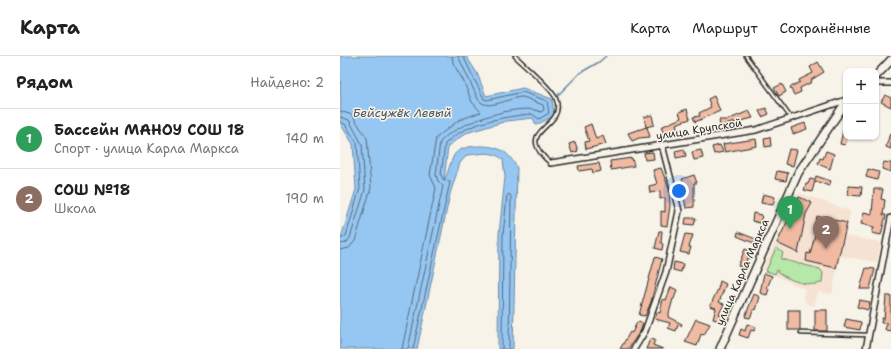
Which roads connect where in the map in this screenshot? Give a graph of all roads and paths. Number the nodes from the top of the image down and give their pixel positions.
1 (515, 56) edge
2 (746, 56) edge
3 (891, 60) edge
4 (879, 73) edge
5 (879, 82) edge
6 (891, 83) edge
7 (843, 102) edge
8 (844, 104) edge
9 (791, 118) junction
10 (662, 145) junction
11 (551, 163) joint
12 (891, 218) edge
13 (801, 332) dead end
14 (867, 335) junction
15 (634, 349) edge
16 (720, 349) edge
17 (866, 349) edge

1 - 11 lane
2 - 9 lane
3 - 4 main road
5 - 6 street
7 - 9 street, улица Крупской
8 - 16 main road, улица Карла Маркса
9 - 10 street, улица Крупской
10 - 11 street, улица Крупской
10 - 15 street
12 - 14 street
13 - 14 lane
14 - 17 street

